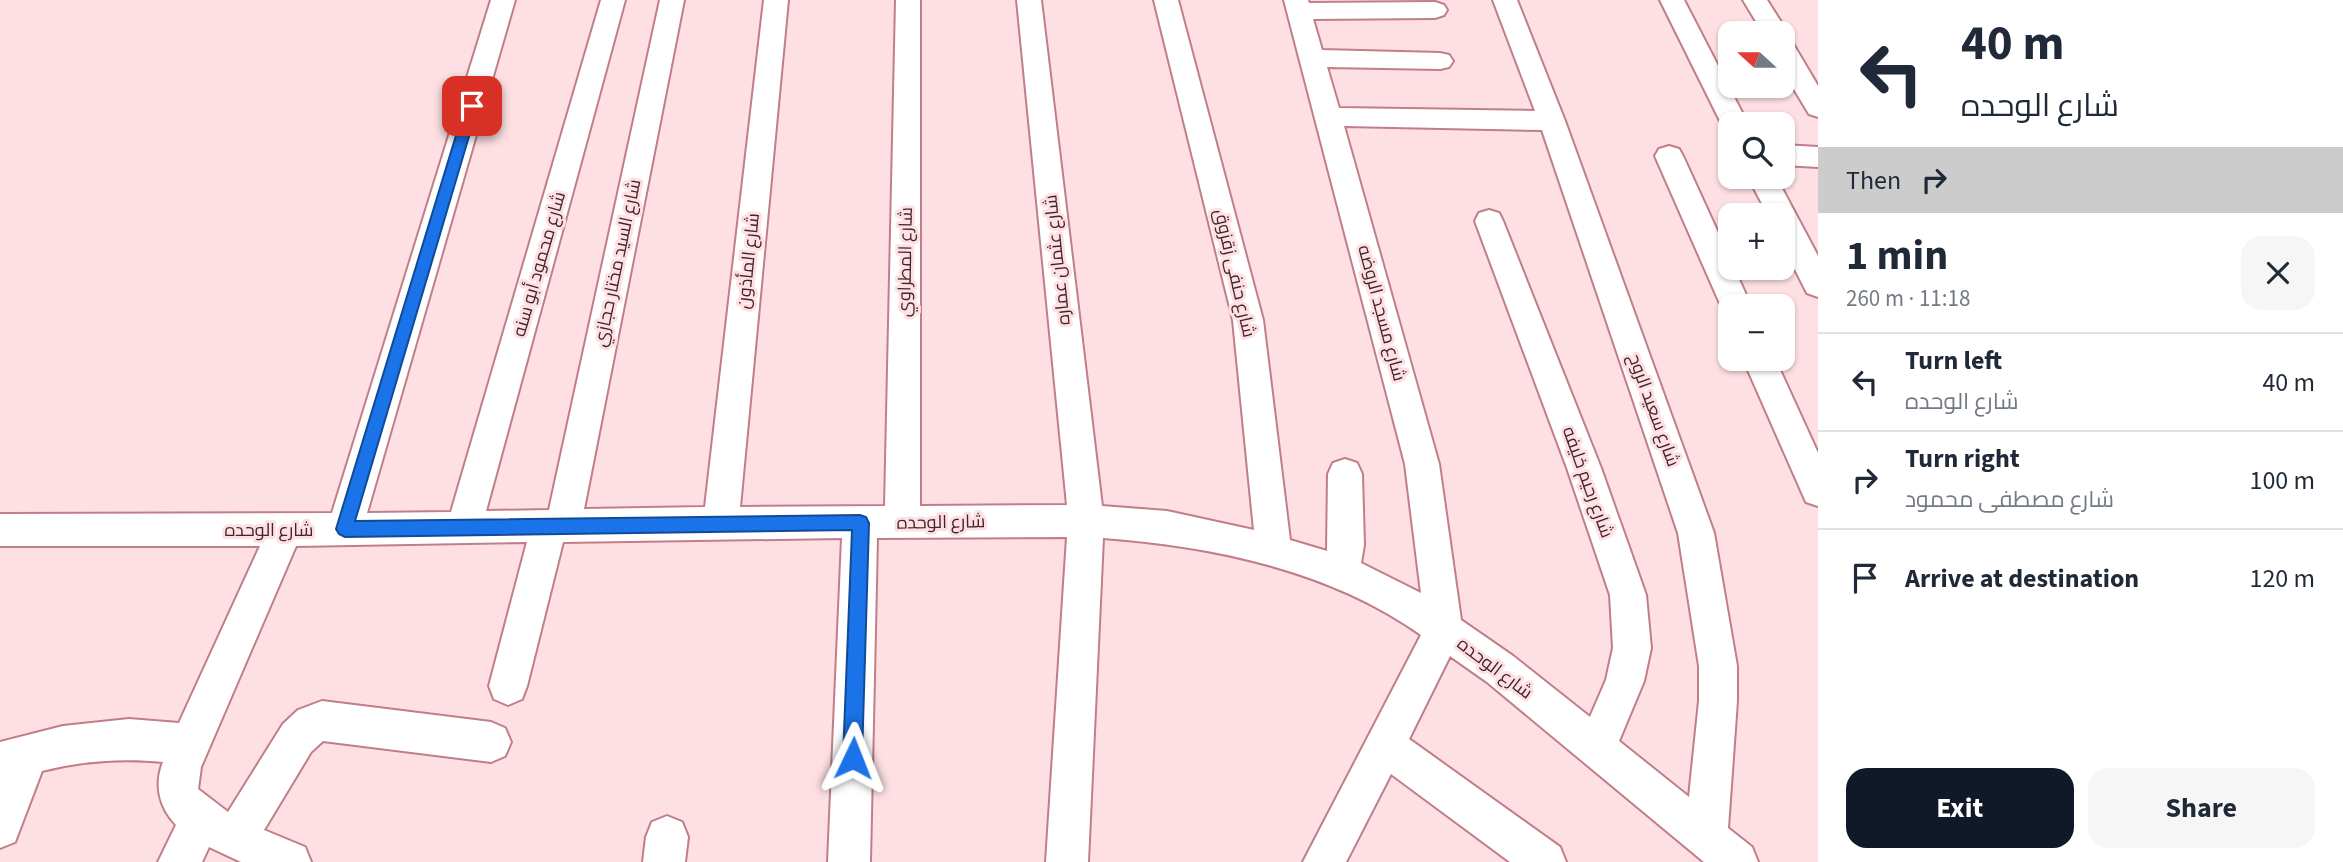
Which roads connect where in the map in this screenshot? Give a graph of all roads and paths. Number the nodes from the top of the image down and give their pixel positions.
1 (503, 0) edge
2 (613, 0) edge
3 (672, 0) edge
4 (776, 0) edge
5 (908, 0) edge
6 (1029, 0) edge
7 (1166, 0) edge
8 (1505, 0) edge
9 (1672, 0) edge
10 (1755, 0) edge
11 (1298, 6) edge
12 (1435, 10) dead end
13 (1767, 21) edge
14 (1313, 58) junction
15 (1440, 61) dead end
16 (1796, 70) edge
17 (1818, 108) edge
18 (1729, 112) edge
19 (1329, 117) junction
20 (1552, 121) junction
21 (1669, 156) dead end
22 (1795, 156) edge
23 (1818, 157) edge
24 (1489, 221) dead end
25 (1795, 228) edge
26 (1818, 285) edge
27 (1731, 294) edge
28 (1764, 371) edge
29 (1345, 474) dead end
30 (1818, 491) edge
31 (1086, 521) junction
32 (721, 523) junction
33 (860, 523) junction
34 (902, 523) junction
35 (556, 526) junction
36 (464, 527) junction
37 (345, 529) junction
38 (0, 530) edge
39 (285, 530) junction
40 (1273, 551) junction
41 (1342, 572) junction
42 (1444, 630) junction
43 (508, 686) dead end
44 (491, 743) dead end
45 (190, 744) junction
46 (1384, 745) junction
47 (1597, 747) junction
48 (14, 759) edge
49 (0, 827) edge
50 (1706, 837) junction
51 (254, 847) edge
52 (179, 862) edge
53 (849, 862) edge
54 (1067, 862) edge
55 (1324, 862) edge
56 (1545, 862) edge
57 (1737, 862) edge

1 - 37 street
2 - 36 street, شارع محمود أبو سنه
3 - 35 street, شارع السيد مختار حجازي
4 - 32 street, شارع المأذون
5 - 34 street, شارع المطراوي
6 - 31 street, شارع عثمان عماره
7 - 40 street, شارع حنفى زقزوق
8 - 20 street, شارع سعيد الروح
9 - 18 street
10 - 13 street
11 - 12 street
11 - 14 street, شارع مسجد الروضه
14 - 15 street
14 - 19 street, شارع مسجد الروضه
16 - 17 street
19 - 20 street
19 - 42 street, شارع مسجد الروضه
20 - 50 street, شارع سعيد الروح
21 - 27 street
22 - 23 street
24 - 47 street, شارع رحيم خليفه
25 - 26 street
28 - 30 street
29 - 41 street
31 - 34 street, شارع الوحده
31 - 40 street, شارع الوحده
31 - 54 street, شارع عثمان عماره
32 - 33 street, شارع الوحده
32 - 35 street, شارع الوحده
33 - 34 street, شارع الوحده
33 - 53 street
35 - 36 street, شارع الوحده
35 - 43 street, شارع السيد مختار حجازي
36 - 37 street, شارع الوحده
37 - 39 street, شارع الوحده
38 - 39 street, شارع الوحده
39 - 45 street
40 - 41 street, شارع الوحده
41 - 42 street, شارع الوحده
42 - 46 street
42 - 47 street, شارع الوحده
44 - 51 street
45 - 48 street
45 - 51 street
46 - 55 street
46 - 56 street
47 - 50 street, شارع الوحده
48 - 49 street
50 - 57 street, شارع الوحده
51 - 52 street

